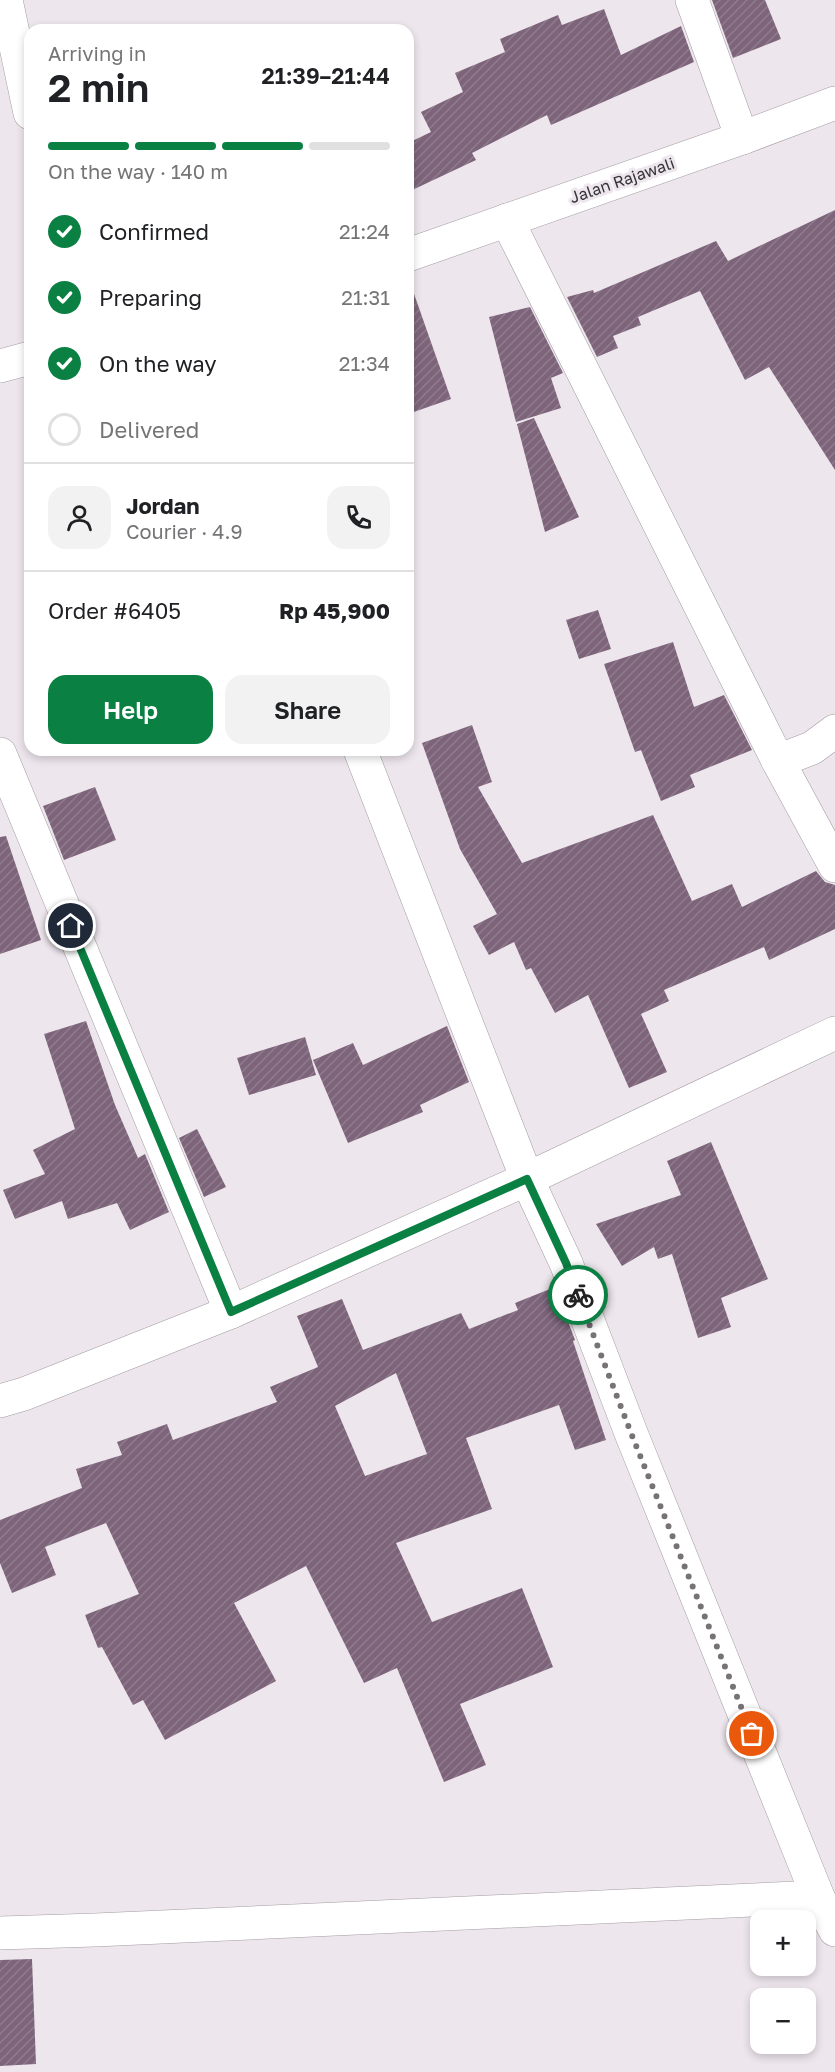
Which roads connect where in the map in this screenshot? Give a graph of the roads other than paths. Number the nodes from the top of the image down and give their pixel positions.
1 (6, 0) edge
2 (692, 0) edge
3 (24, 85) edge
4 (835, 103) edge
5 (742, 138) junction
6 (507, 220) junction
7 (414, 253) edge
8 (24, 360) edge
9 (0, 366) edge
10 (835, 732) edge
11 (0, 754) edge
12 (362, 756) edge
13 (778, 761) junction
14 (835, 866) edge
15 (835, 1033) edge
16 (527, 1179) junction
17 (231, 1312) junction
18 (0, 1401) edge
19 (818, 1897) junction
20 (835, 1930) edge
21 (0, 1933) edge

1 - 3 street
2 - 5 street
4 - 5 street, Jalan Rajawali
5 - 6 street, Jalan Rajawali
6 - 7 street, Jalan Rajawali
6 - 13 street
8 - 9 street
10 - 13 street
11 - 17 street
12 - 16 street
13 - 14 street
15 - 16 street
16 - 17 street
16 - 19 street
17 - 18 street
19 - 20 street
19 - 21 street

